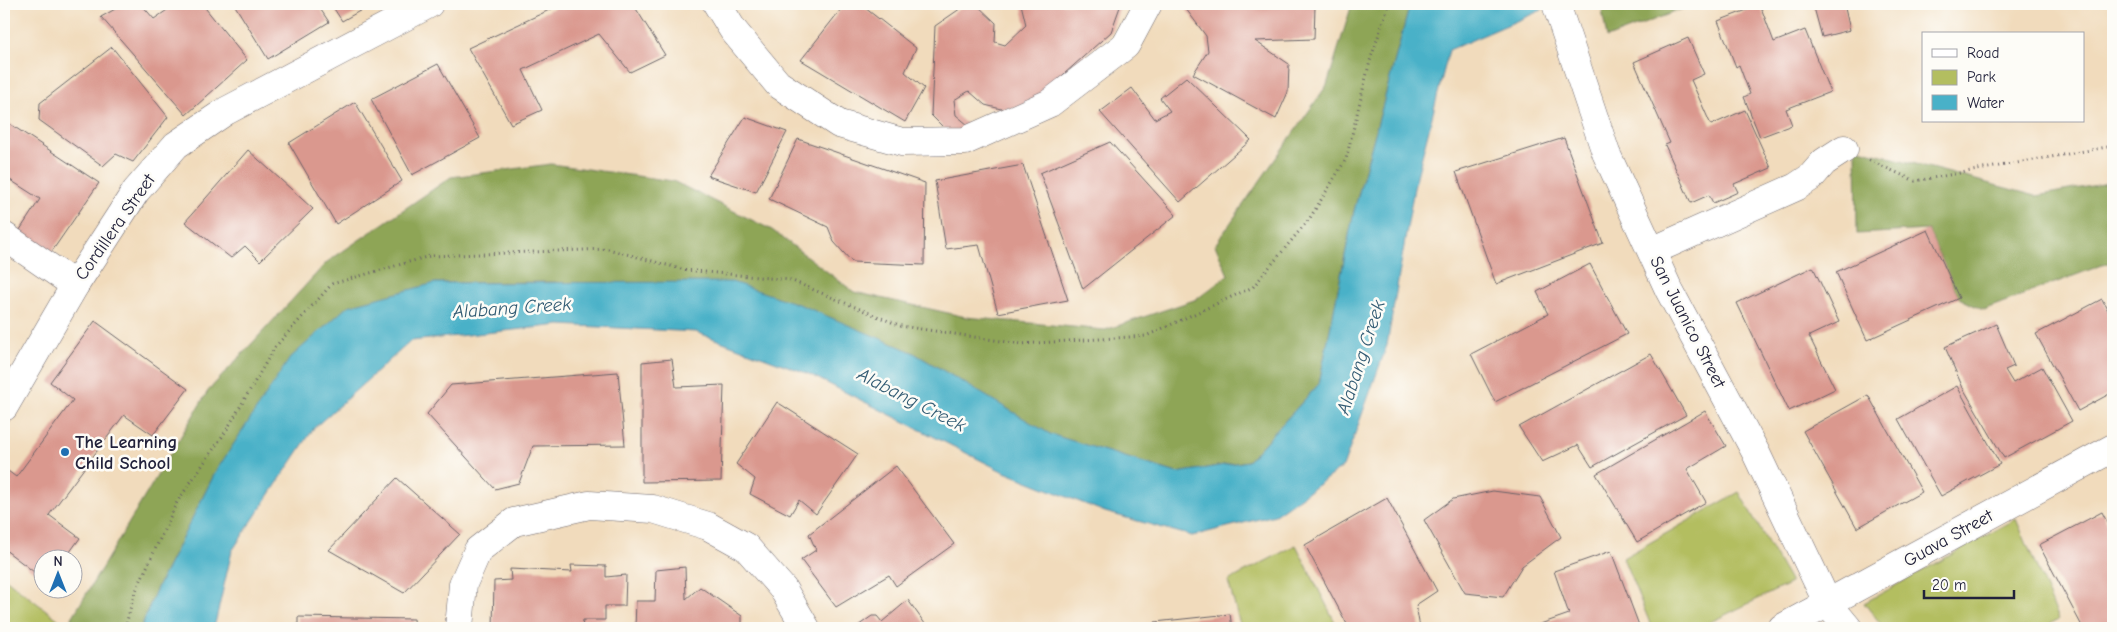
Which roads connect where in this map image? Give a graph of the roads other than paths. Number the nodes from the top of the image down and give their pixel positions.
1 (429, 4) edge
2 (717, 4) edge
3 (1148, 4) edge
4 (1556, 4) edge
5 (1844, 149) road end
6 (4, 236) edge
7 (1652, 251) junction
8 (75, 285) junction
9 (4, 407) edge
10 (2113, 448) edge
11 (1828, 604) junction
12 (458, 628) edge
13 (806, 628) edge
14 (1782, 628) edge
15 (1848, 628) edge

1 - 8 street, Cordillera Street
2 - 3 street
4 - 7 street, San Juanico Street
5 - 7 street
6 - 8 street
7 - 11 street, San Juanico Street
8 - 9 street, Cordillera Street
10 - 11 street, Guava Street
11 - 14 street, Guava Street
11 - 15 street, San Juanico Street
12 - 13 street

